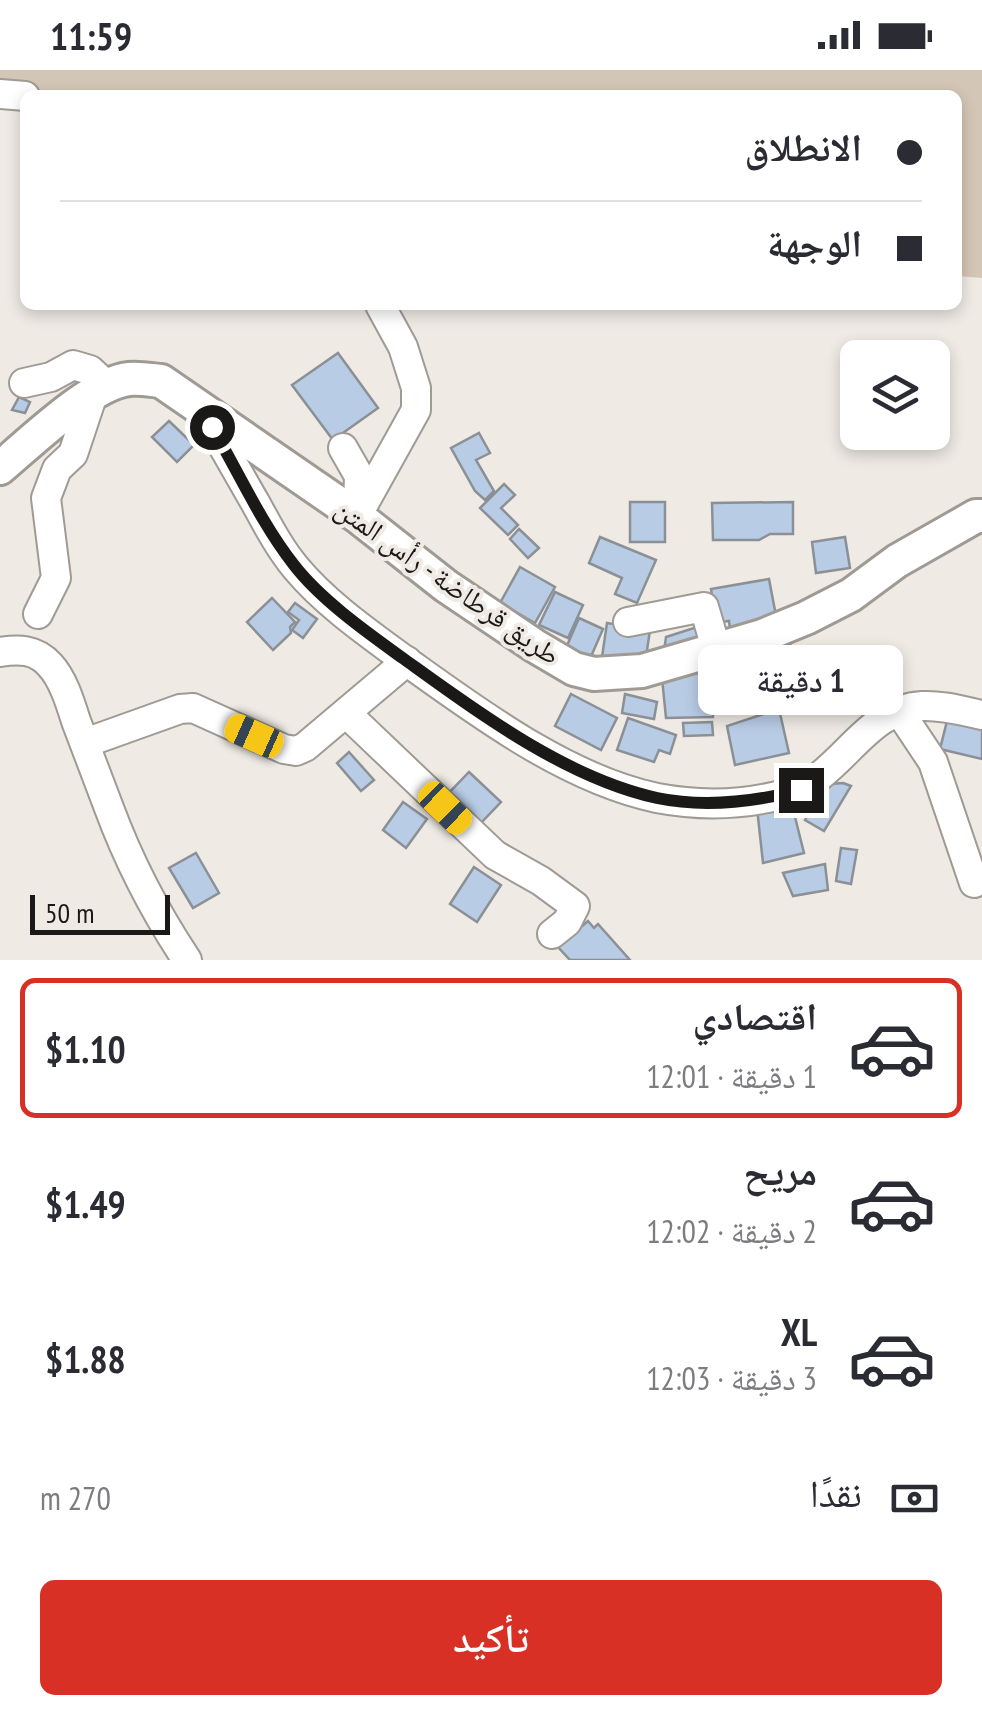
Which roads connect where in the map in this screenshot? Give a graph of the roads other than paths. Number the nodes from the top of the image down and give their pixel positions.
1 (383, 310) edge
2 (24, 383) dead end
3 (100, 390) junction
4 (200, 406) junction
5 (343, 448) dead end
6 (0, 468) edge
7 (357, 516) junction
8 (982, 516) edge
9 (38, 614) dead end
10 (628, 622) dead end
11 (716, 648) junction
12 (0, 652) edge
13 (407, 661) junction
14 (900, 711) junction
15 (346, 713) junction
16 (982, 716) edge
17 (85, 743) junction
18 (974, 883) dead end
19 (552, 934) dead end
20 (187, 960) edge

1 - 7 street
2 - 3 street
3 - 4 main road, طريق قرطاضة - رأس المتن
3 - 6 main road, طريق قرطاضة - رأس المتن
3 - 9 street
4 - 7 main road, طريق قرطاضة - رأس المتن
4 - 13 street
5 - 7 street
7 - 11 main road, طريق قرطاضة - رأس المتن
8 - 11 main road, طريق قرطاضة - رأس المتن
10 - 11 street
12 - 17 street
13 - 14 street
13 - 15 street
14 - 16 street
14 - 18 street
15 - 17 street
15 - 19 street
17 - 20 street

